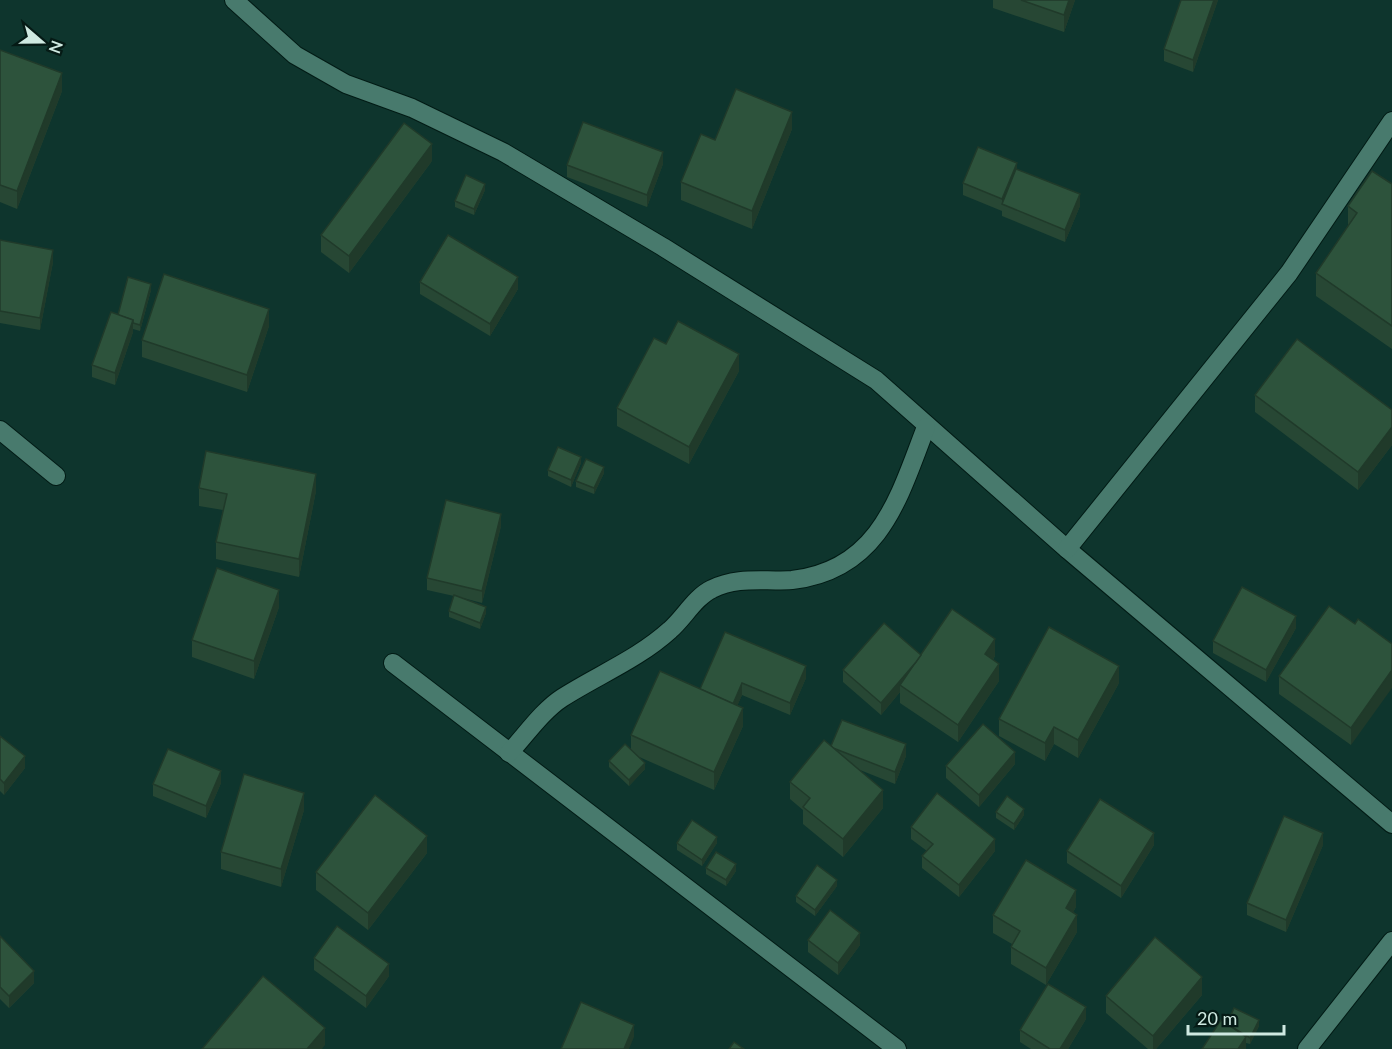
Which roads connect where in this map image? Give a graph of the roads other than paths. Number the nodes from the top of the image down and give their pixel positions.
1 (234, 0) edge
2 (1392, 121) edge
3 (926, 426) junction
4 (0, 430) edge
5 (57, 476) dead end
6 (1067, 549) junction
7 (393, 663) dead end
8 (509, 753) junction
9 (1392, 824) edge
10 (1392, 941) edge
11 (897, 1049) edge
12 (1307, 1049) edge

1 - 3 street
2 - 6 street
3 - 6 street
3 - 8 street
4 - 5 street
6 - 9 street
7 - 8 street
8 - 11 street
10 - 12 street

